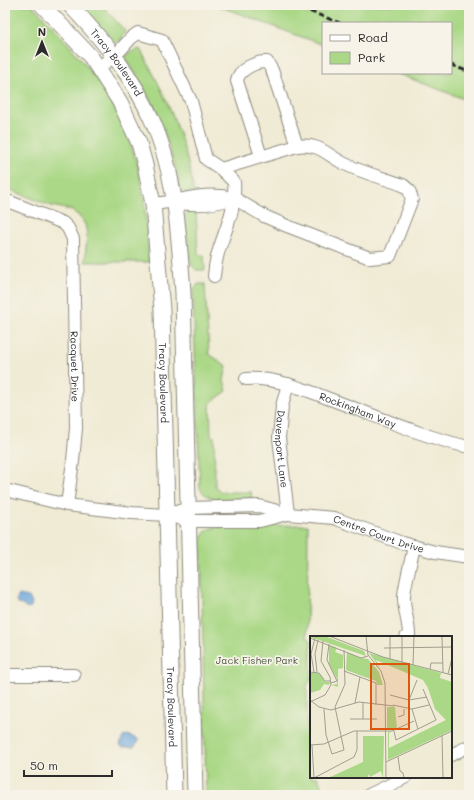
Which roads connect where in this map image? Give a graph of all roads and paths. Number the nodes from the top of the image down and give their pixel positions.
1 (42, 5) edge
2 (70, 5) edge
3 (115, 56) junction
4 (99, 67) junction
5 (297, 146) junction
6 (261, 156) junction
7 (221, 169) junction
8 (234, 198) junction
9 (5, 200) edge
10 (174, 202) junction
11 (153, 204) junction
12 (214, 276) dead end
13 (246, 379) dead end
14 (288, 384) junction
15 (469, 447) edge
16 (5, 490) edge
17 (67, 504) junction
18 (288, 514) junction
19 (167, 515) junction
20 (189, 515) junction
21 (414, 546) junction
22 (469, 557) edge
23 (408, 636) edge
24 (5, 675) edge
25 (74, 675) dead end
26 (469, 746) edge
27 (452, 754) edge
28 (404, 778) edge
29 (174, 795) edge
30 (195, 795) edge
31 (369, 795) edge

1 - 4 main road, Tracy Boulevard
2 - 3 main road, Tracy Boulevard
3 - 4 street
3 - 7 street
3 - 10 main road, Tracy Boulevard
4 - 11 main road, Tracy Boulevard
5 - 6 street
5 - 6 street
5 - 8 street
6 - 7 street
7 - 8 street
8 - 10 street
8 - 12 street
9 - 17 street, Racquet Drive
10 - 11 street
10 - 20 main road, Tracy Boulevard
11 - 19 main road, Tracy Boulevard
13 - 14 street, Rockingham Way
14 - 15 street, Rockingham Way
14 - 18 street, Davenport Lane
16 - 17 street, Centre Court Drive
17 - 19 street, Centre Court Drive
18 - 20 street, Centre Court Drive
18 - 21 street, Centre Court Drive
19 - 20 street, Centre Court Drive
19 - 29 main road, Tracy Boulevard
20 - 30 main road, Tracy Boulevard
21 - 22 street, Centre Court Drive
21 - 23 street
24 - 25 street
26 - 27 street
28 - 31 street

